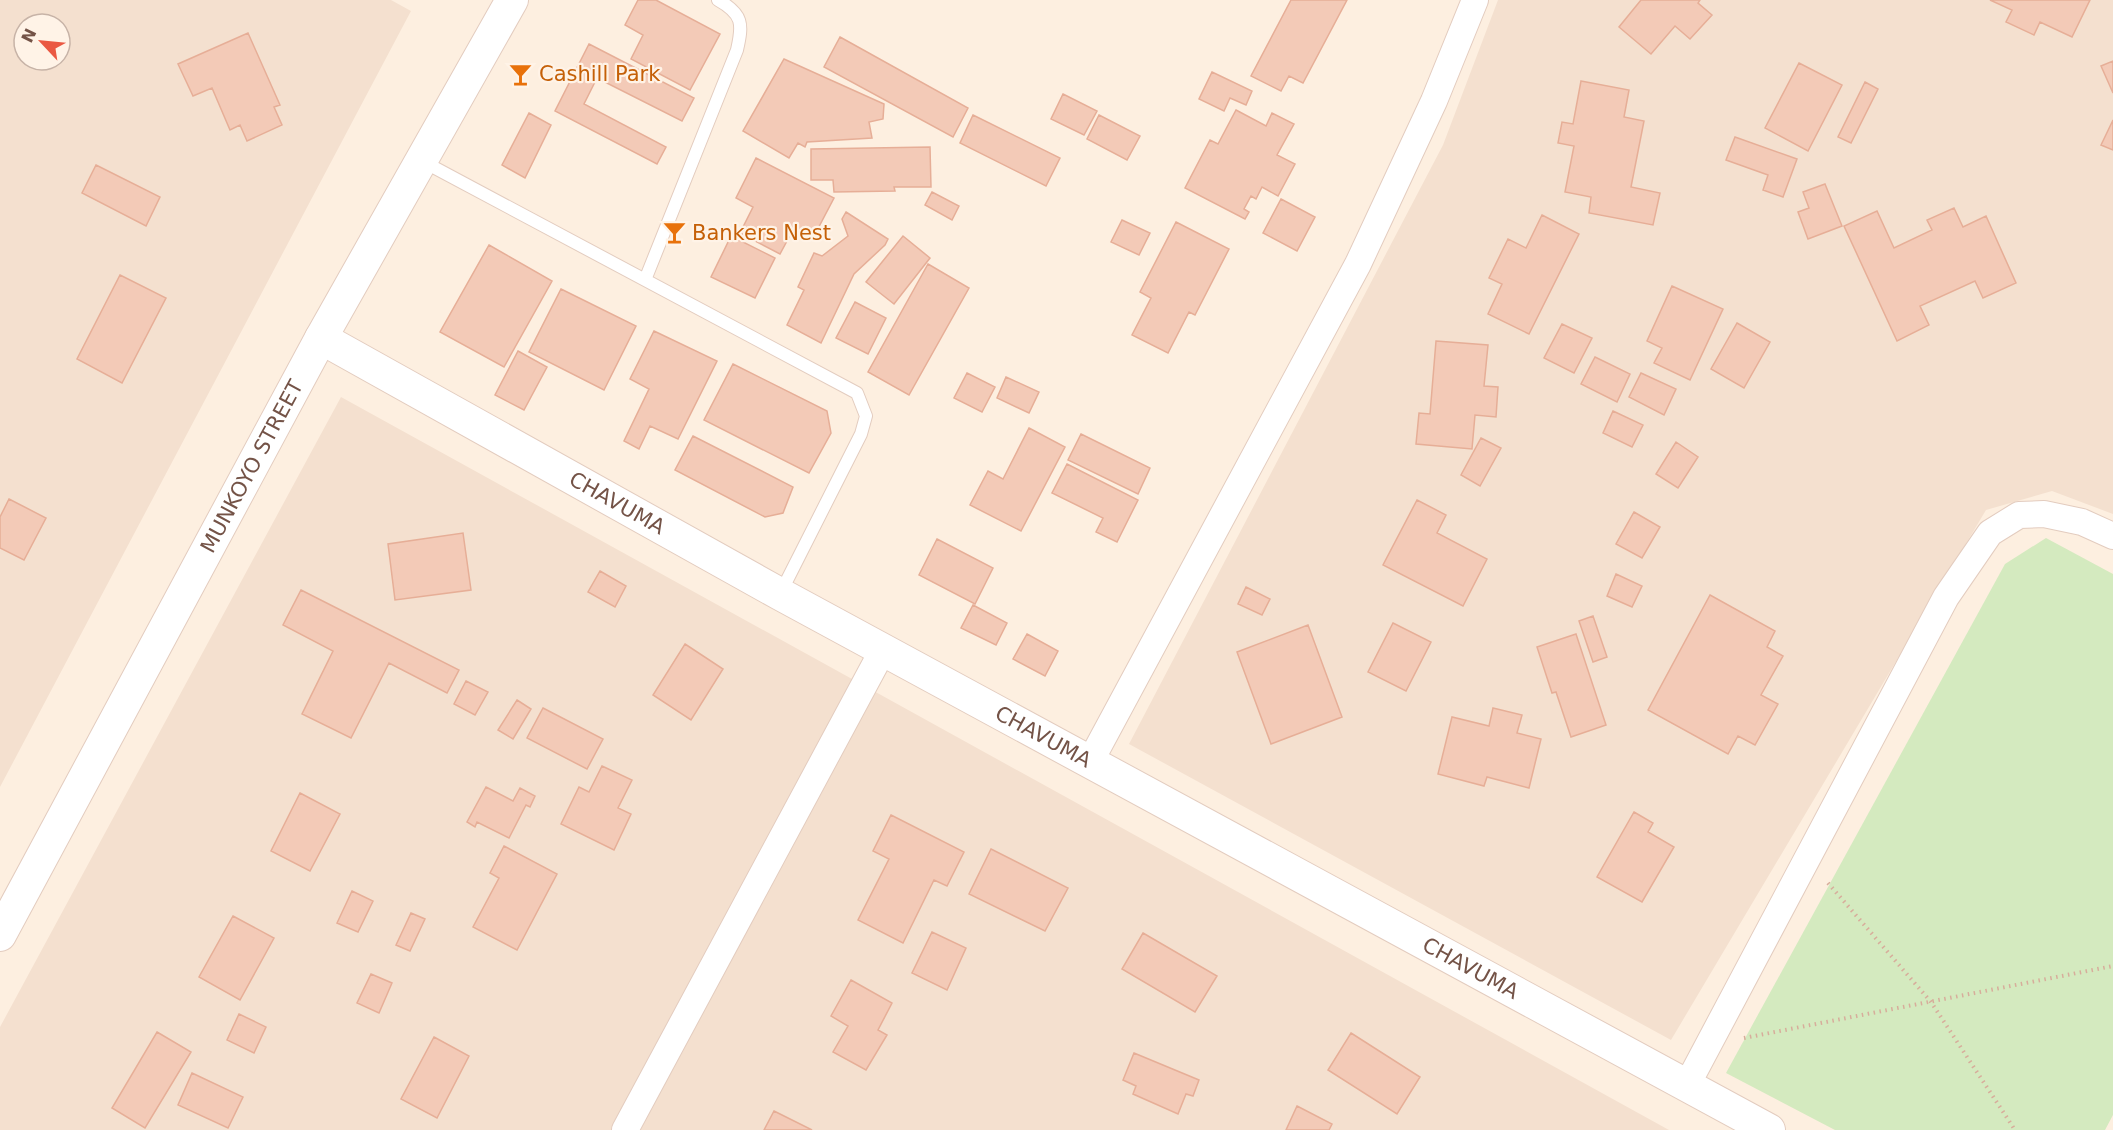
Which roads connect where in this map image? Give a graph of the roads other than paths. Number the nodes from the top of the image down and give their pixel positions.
1 (510, 0) edge
2 (718, 0) edge
3 (1475, 0) edge
4 (422, 161) junction
5 (645, 280) junction
6 (321, 338) junction
7 (2113, 536) edge
8 (780, 594) junction
9 (884, 648) junction
10 (1090, 762) junction
11 (0, 935) edge
12 (1687, 1085) junction
13 (625, 1130) edge
14 (1769, 1130) edge

1 - 4 street, MUNKOYO STREET
2 - 5 lane
3 - 10 street
4 - 5 lane
4 - 6 street, MUNKOYO STREET
5 - 8 lane
6 - 8 street, CHAVUMA
6 - 11 street, MUNKOYO STREET
7 - 12 street
8 - 9 street, CHAVUMA
9 - 10 street, CHAVUMA
9 - 13 street
10 - 12 street, CHAVUMA
12 - 14 street, CHAVUMA

